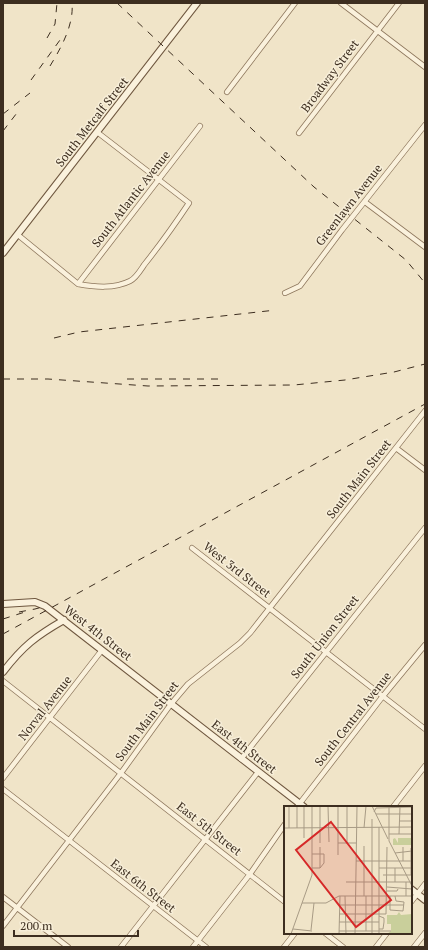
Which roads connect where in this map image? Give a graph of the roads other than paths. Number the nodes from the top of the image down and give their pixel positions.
1 (197, 3) edge
2 (295, 3) edge
3 (341, 3) edge
4 (399, 3) edge
5 (378, 31) junction
6 (425, 67) edge
7 (227, 92) dead end
8 (425, 125) edge
9 (200, 126) dead end
10 (97, 132) junction
11 (299, 133) dead end
12 (159, 180) junction
13 (364, 202) junction
14 (18, 235) junction
15 (425, 247) edge
16 (3, 254) edge
17 (78, 284) junction
18 (285, 293) dead end
19 (425, 411) edge
20 (396, 448) junction
21 (425, 470) edge
22 (425, 528) edge
23 (192, 548) dead end
24 (3, 604) edge
25 (269, 608) junction
26 (64, 620) junction
27 (425, 645) edge
28 (102, 650) junction
29 (326, 652) junction
30 (3, 672) edge
31 (3, 681) edge
32 (383, 696) junction
33 (170, 704) junction
34 (49, 718) junction
35 (425, 729) edge
36 (241, 759) junction
37 (425, 766) edge
38 (258, 772) junction
39 (121, 773) junction
40 (3, 778) edge
41 (3, 789) edge
42 (300, 806) edge
43 (394, 806) edge
44 (284, 825) edge
45 (206, 839) junction
46 (68, 841) junction
47 (250, 874) junction
48 (425, 884) edge
49 (412, 891) edge
50 (417, 894) junction
51 (3, 897) edge
52 (425, 900) edge
53 (284, 901) edge
54 (412, 901) edge
55 (153, 906) junction
56 (17, 908) junction
57 (3, 926) edge
58 (425, 933) edge
59 (293, 934) edge
60 (326, 934) edge
61 (386, 934) edge
62 (198, 941) junction
63 (68, 947) edge
64 (122, 947) edge
65 (193, 947) edge
66 (206, 947) edge
67 (284, 947) edge
68 (343, 947) edge
69 (376, 947) edge
70 (414, 947) edge

1 - 10 street, South Metcalf Street
2 - 7 street
3 - 5 street
4 - 5 street, Broadway Street
5 - 6 street
5 - 11 street, Broadway Street
8 - 13 street, Greenlawn Avenue
9 - 12 street, South Atlantic Avenue
10 - 12 street
10 - 14 street, South Metcalf Street
12 - 17 street, South Atlantic Avenue
12 - 17 street
13 - 15 street
13 - 18 street, Greenlawn Avenue
14 - 16 street, South Metcalf Street
14 - 17 street
19 - 20 street, South Main Street
20 - 21 street
20 - 25 street, South Main Street
22 - 29 street, South Union Street
23 - 25 street, West 3rd Street
24 - 26 street, West 4th Street
25 - 29 street, West 3rd Street
25 - 33 street, South Main Street
26 - 28 street, West 4th Street
26 - 30 street
27 - 32 street, South Central Avenue
28 - 33 street, West 4th Street
28 - 34 street, Norval Avenue
29 - 32 street, West 3rd Street
29 - 36 street, South Union Street
31 - 34 street, East 5th Street
32 - 35 street, West 3rd Street
32 - 42 street, South Central Avenue
33 - 36 street, East 4th Street
33 - 39 street, South Main Street
34 - 39 street, East 5th Street
34 - 40 street, Norval Avenue
36 - 38 street, East 4th Street
37 - 43 street
38 - 42 street, East 4th Street
38 - 45 street
39 - 45 street, East 5th Street
39 - 46 street, South Main Street
41 - 46 street, East 6th Street
44 - 47 street
45 - 47 street, East 5th Street
45 - 55 street
46 - 55 street, East 6th Street
46 - 56 street, South Main Street
47 - 53 street, East 5th Street
47 - 62 street
48 - 50 street
49 - 50 street
50 - 52 street
50 - 54 street
51 - 56 street
55 - 62 street, East 6th Street
55 - 64 street
56 - 57 street, South Main Street
56 - 63 street
58 - 70 street
59 - 67 street
60 - 68 street
61 - 69 street
62 - 65 street
62 - 66 street, East 6th Street

